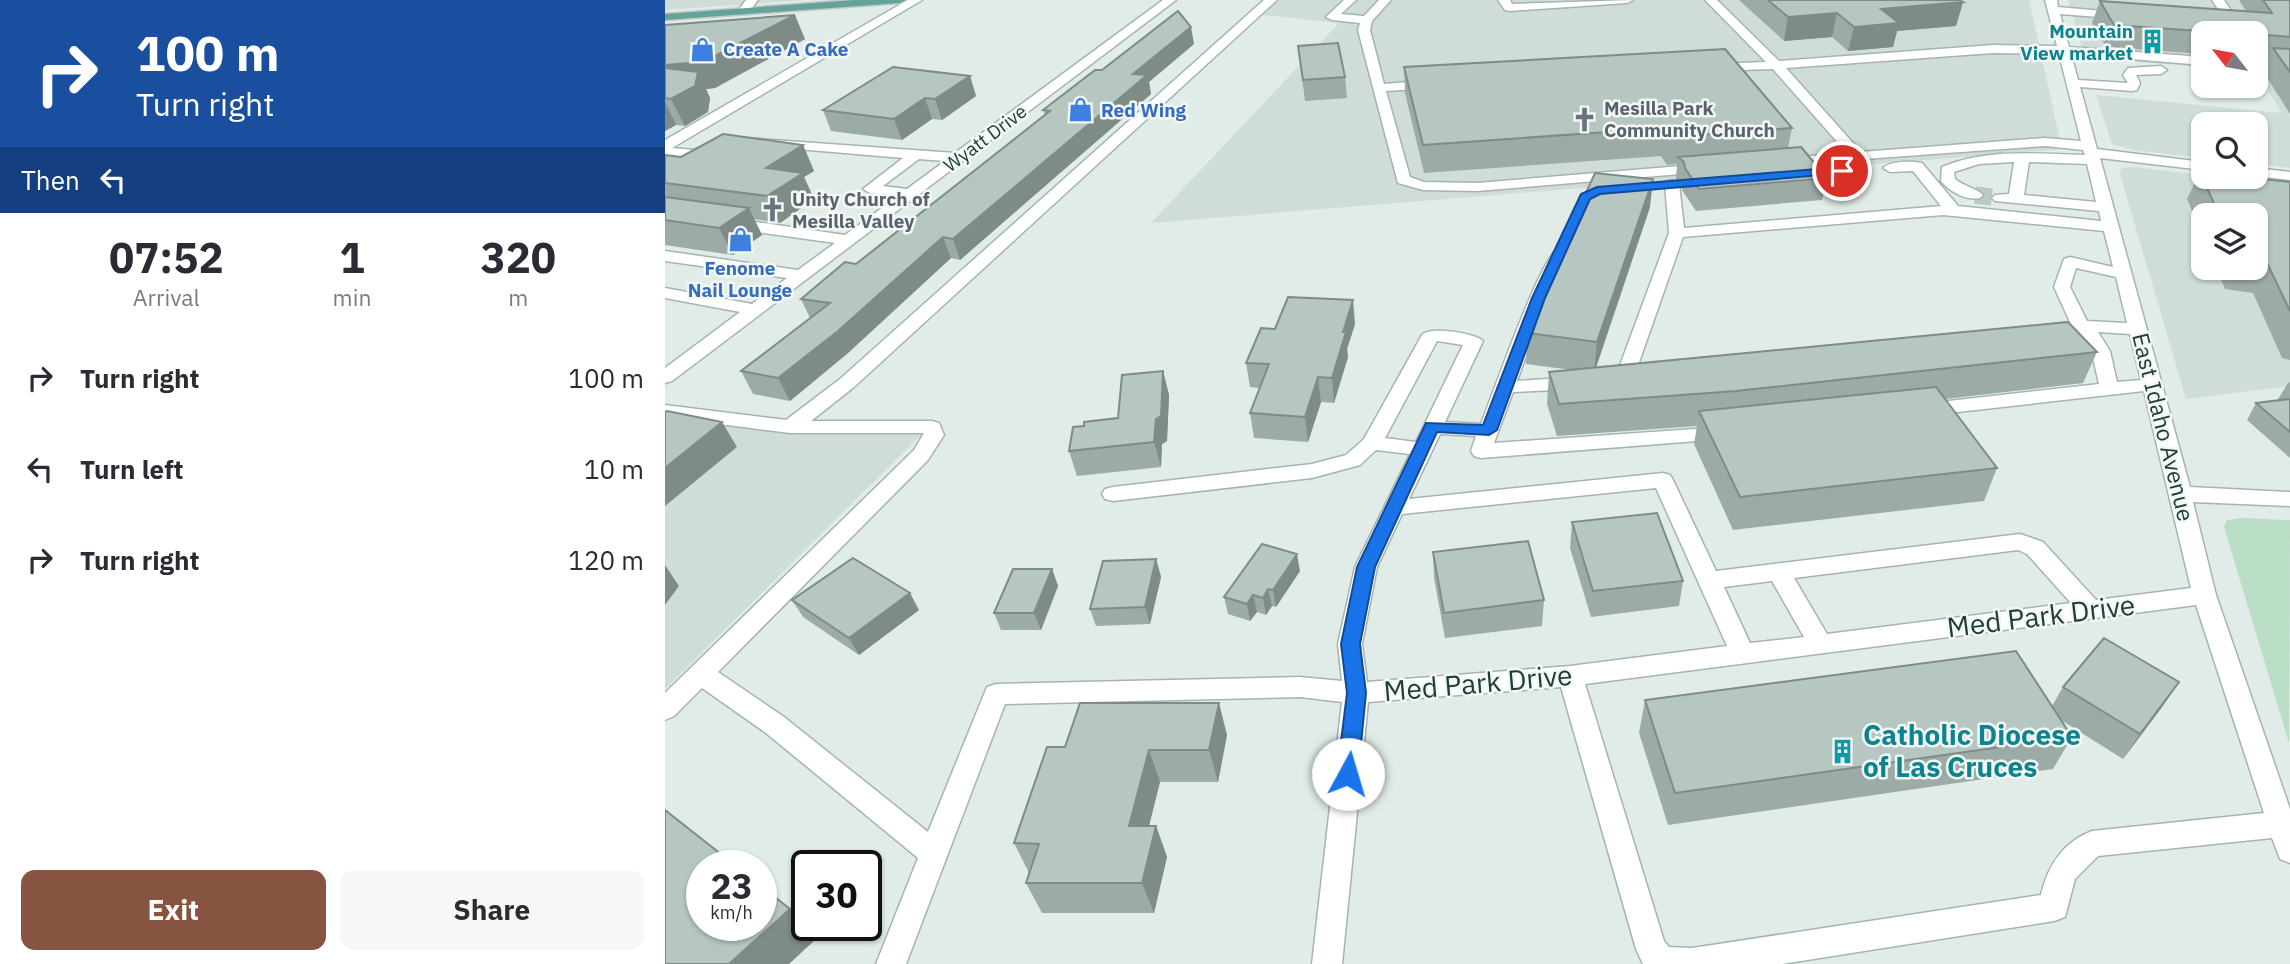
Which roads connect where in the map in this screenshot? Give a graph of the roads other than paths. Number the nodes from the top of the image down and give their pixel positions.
1 (752, 0) edge
2 (901, 0) edge
3 (916, 0) edge
4 (1170, 0) edge
5 (1271, 0) edge
6 (1350, 0) edge
7 (1385, 0) edge
8 (1504, 0) edge
9 (1627, 0) edge
10 (1711, 0) edge
11 (2123, 0) edge
12 (2218, 0) edge
13 (807, 4) edge
14 (2052, 5) edge
15 (743, 12) junction
16 (665, 18) edge
17 (1367, 20) junction
18 (2225, 21) edge
19 (2064, 50) junction
20 (2191, 60) edge
21 (1773, 64) junction
22 (2268, 65) edge
23 (2290, 66) edge
24 (1700, 68) edge
25 (2191, 71) edge
26 (2268, 74) edge
27 (2290, 75) edge
28 (1446, 83) edge
29 (2073, 83) junction
30 (1378, 88) junction
31 (665, 148) edge
32 (2092, 153) junction
33 (917, 154) junction
34 (1857, 156) junction
35 (959, 158) junction
36 (2022, 159) junction
37 (2191, 165) edge
38 (2268, 173) edge
39 (2290, 176) edge
40 (1672, 184) junction
41 (1597, 191) edge
42 (910, 194) junction
43 (1975, 195) tunnel mouth
44 (2106, 207) junction
45 (1954, 211) junction
46 (717, 221) edge
47 (2112, 227) junction
48 (1677, 233) junction
49 (1568, 235) edge
50 (849, 240) junction
51 (665, 256) edge
52 (2124, 274) junction
53 (801, 275) junction
54 (665, 293) edge
55 (755, 310) junction
56 (2081, 327) junction
57 (2139, 329) junction
58 (2026, 331) edge
59 (665, 377) edge
60 (2153, 384) junction
61 (1505, 387) junction
62 (2109, 388) junction
63 (665, 411) edge
64 (1906, 412) edge
65 (790, 427) junction
66 (1432, 427) junction
67 (1489, 430) junction
68 (1743, 431) edge
69 (1372, 443) junction
70 (1421, 449) junction
71 (1113, 494) dead end
72 (2181, 494) junction
73 (2290, 499) edge
74 (1393, 508) junction
75 (1778, 571) junction
76 (1708, 580) junction
77 (2204, 594) junction
78 (2090, 609) junction
79 (1820, 644) junction
80 (1742, 654) junction
81 (700, 673) junction
82 (1570, 676) junction
83 (1356, 693) junction
84 (665, 709) edge
85 (2286, 837) edge
86 (933, 853) junction
87 (891, 964) edge
88 (1327, 964) edge

1 - 15 street
2 - 13 main road
3 - 31 street
4 - 35 street, Wyatt Drive
5 - 65 street
6 - 17 street
7 - 17 street
8 - 9 street
10 - 21 street
11 - 14 street
12 - 18 street
13 - 15 main road
14 - 19 street, East Idaho Avenue
15 - 16 main road
17 - 30 street
19 - 20 street
19 - 21 street
19 - 29 street, East Idaho Avenue
21 - 24 street
21 - 34 street
22 - 23 street
25 - 29 street
26 - 27 street
28 - 30 street
29 - 32 street, East Idaho Avenue
30 - 40 street
31 - 33 street
32 - 34 street
32 - 36 street
32 - 37 street
32 - 44 street, East Idaho Avenue
33 - 35 street
33 - 42 street
34 - 45 street
35 - 42 street, Wyatt Drive
36 - 43 street
36 - 44 street
38 - 39 street
40 - 41 street
40 - 48 street
42 - 50 street, Wyatt Drive
44 - 47 street, East Idaho Avenue
45 - 47 street
45 - 48 street
46 - 50 street
47 - 52 street, East Idaho Avenue
48 - 61 street
49 - 61 street
50 - 53 street, Wyatt Drive
51 - 53 street
52 - 56 street
52 - 57 street, East Idaho Avenue
53 - 55 street, Wyatt Drive
54 - 55 street
55 - 59 street, Wyatt Drive
56 - 57 street
56 - 58 street
56 - 62 street
57 - 60 street, East Idaho Avenue
60 - 62 street
60 - 72 street, East Idaho Avenue
61 - 67 street
62 - 64 street
63 - 65 street
65 - 81 street
66 - 67 street
66 - 69 street
66 - 70 street
67 - 68 street
69 - 70 street
69 - 71 street
70 - 74 street
72 - 73 street
72 - 77 street, East Idaho Avenue
74 - 76 street
74 - 83 street
75 - 76 street
75 - 78 street
75 - 79 street
76 - 80 street
77 - 78 street, Med Park Drive
77 - 85 street, East Idaho Avenue
78 - 79 street, Med Park Drive
79 - 80 street, Med Park Drive
80 - 82 street, Med Park Drive
81 - 84 street
81 - 86 street
82 - 83 street, Med Park Drive
82 - 85 street
83 - 86 street, Med Park Drive
83 - 88 street
86 - 87 street, Med Park Drive

